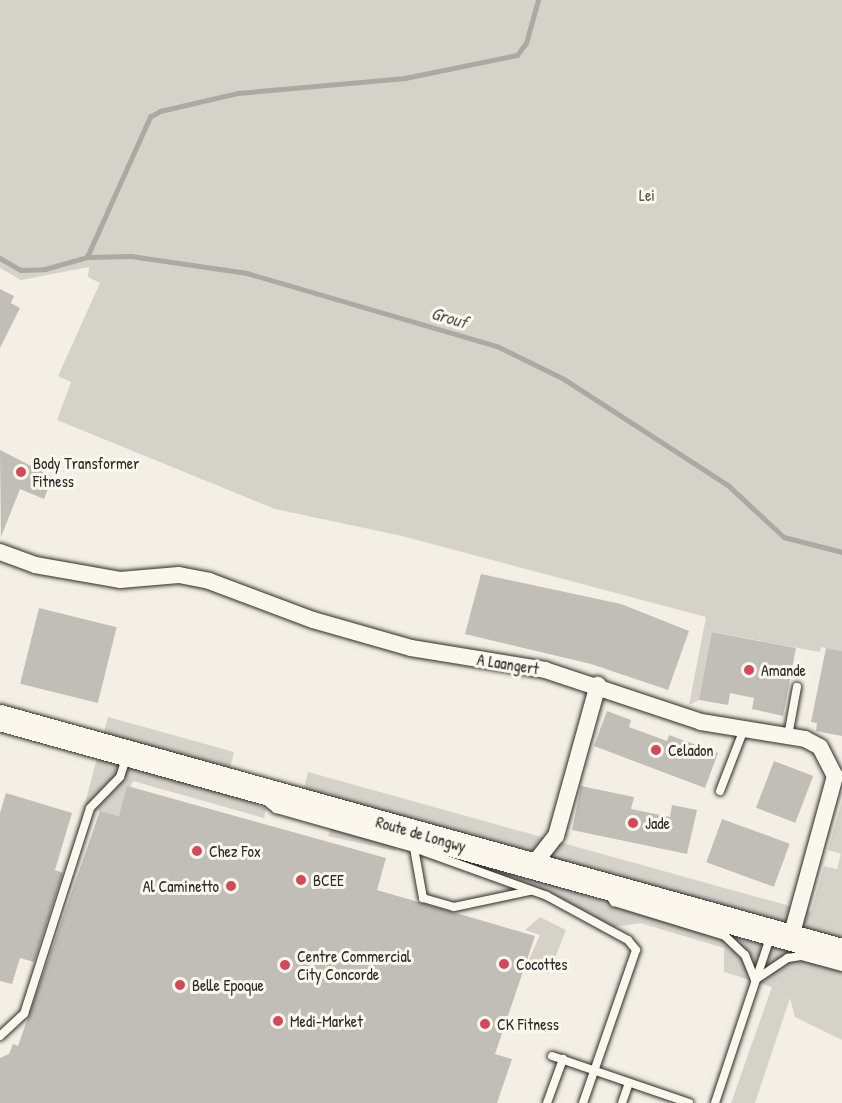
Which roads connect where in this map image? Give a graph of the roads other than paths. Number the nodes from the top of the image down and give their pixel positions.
1 (0, 552) edge
2 (598, 685) junction
3 (797, 687) dead end
4 (0, 718) edge
5 (744, 729) junction
6 (788, 736) junction
7 (128, 752) junction
8 (243, 784) junction
9 (720, 791) dead end
10 (414, 848) junction
11 (532, 878) junction
12 (599, 884) junction
13 (781, 935) junction
14 (842, 952) edge
15 (842, 967) edge
16 (755, 980) junction
17 (0, 1036) edge
18 (552, 1056) dead end
19 (562, 1059) junction
20 (595, 1070) junction
21 (629, 1083) junction
22 (547, 1103) edge
23 (583, 1103) edge
24 (622, 1103) edge
25 (689, 1103) edge
26 (715, 1103) edge

1 - 2 street, A Laangert
2 - 5 street, A Laangert
2 - 11 street
3 - 6 lane
4 - 7 main road, Route de Longwy
5 - 6 street, A Laangert
5 - 9 lane
6 - 13 street, A Laangert
7 - 8 main road, Route de Longwy
7 - 17 lane
8 - 10 lane
8 - 11 main road, Route de Longwy
10 - 11 lane
10 - 11 lane
11 - 12 main road, Route de Longwy
11 - 20 lane
12 - 13 main road, Route de Longwy
12 - 16 lane
13 - 14 main road, Route de Longwy
13 - 16 lane
15 - 16 lane
16 - 26 lane
18 - 19 lane
19 - 20 lane
19 - 22 lane
20 - 21 lane
20 - 23 lane
21 - 24 lane
21 - 25 lane

